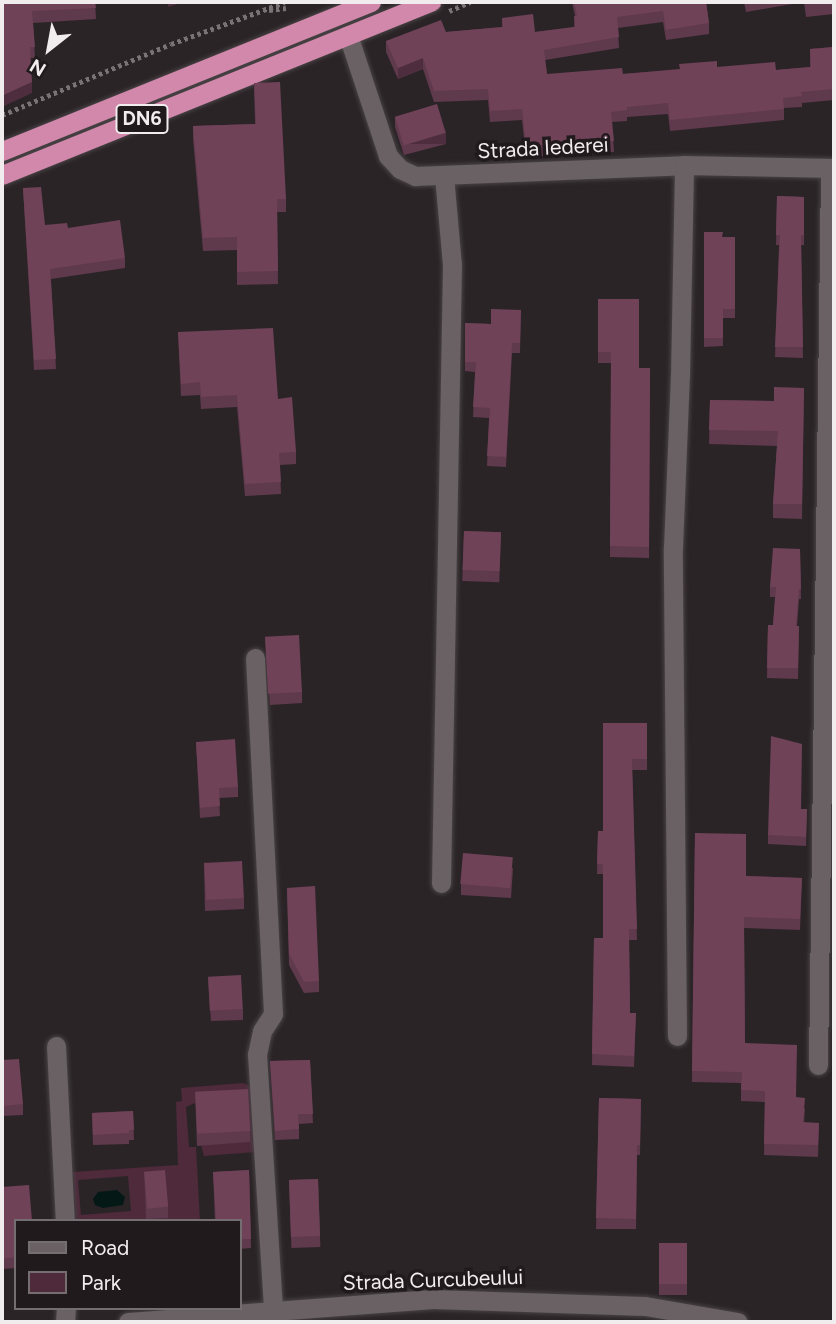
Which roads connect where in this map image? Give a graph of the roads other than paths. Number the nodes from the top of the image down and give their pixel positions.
1 (371, 2) edge
2 (432, 2) edge
3 (348, 35) junction
4 (2, 151) edge
5 (684, 165) junction
6 (832, 168) edge
7 (2, 175) edge
8 (444, 176) junction
9 (255, 658) dead end
10 (441, 883) dead end
11 (677, 1036) dead end
12 (56, 1046) dead end
13 (818, 1065) dead end
14 (65, 1219) edge
15 (273, 1310) junction
16 (128, 1322) edge
17 (738, 1322) edge

1 - 4 highway, DN6
2 - 3 highway, DN6
3 - 7 highway, DN6
3 - 8 street, Strada Iederei
5 - 6 street, Strada Iederei
5 - 8 street, Strada Iederei
5 - 11 street
6 - 13 street
8 - 10 street
9 - 15 street
12 - 14 street
15 - 16 street, Strada Curcubeului
15 - 17 street, Strada Curcubeului

